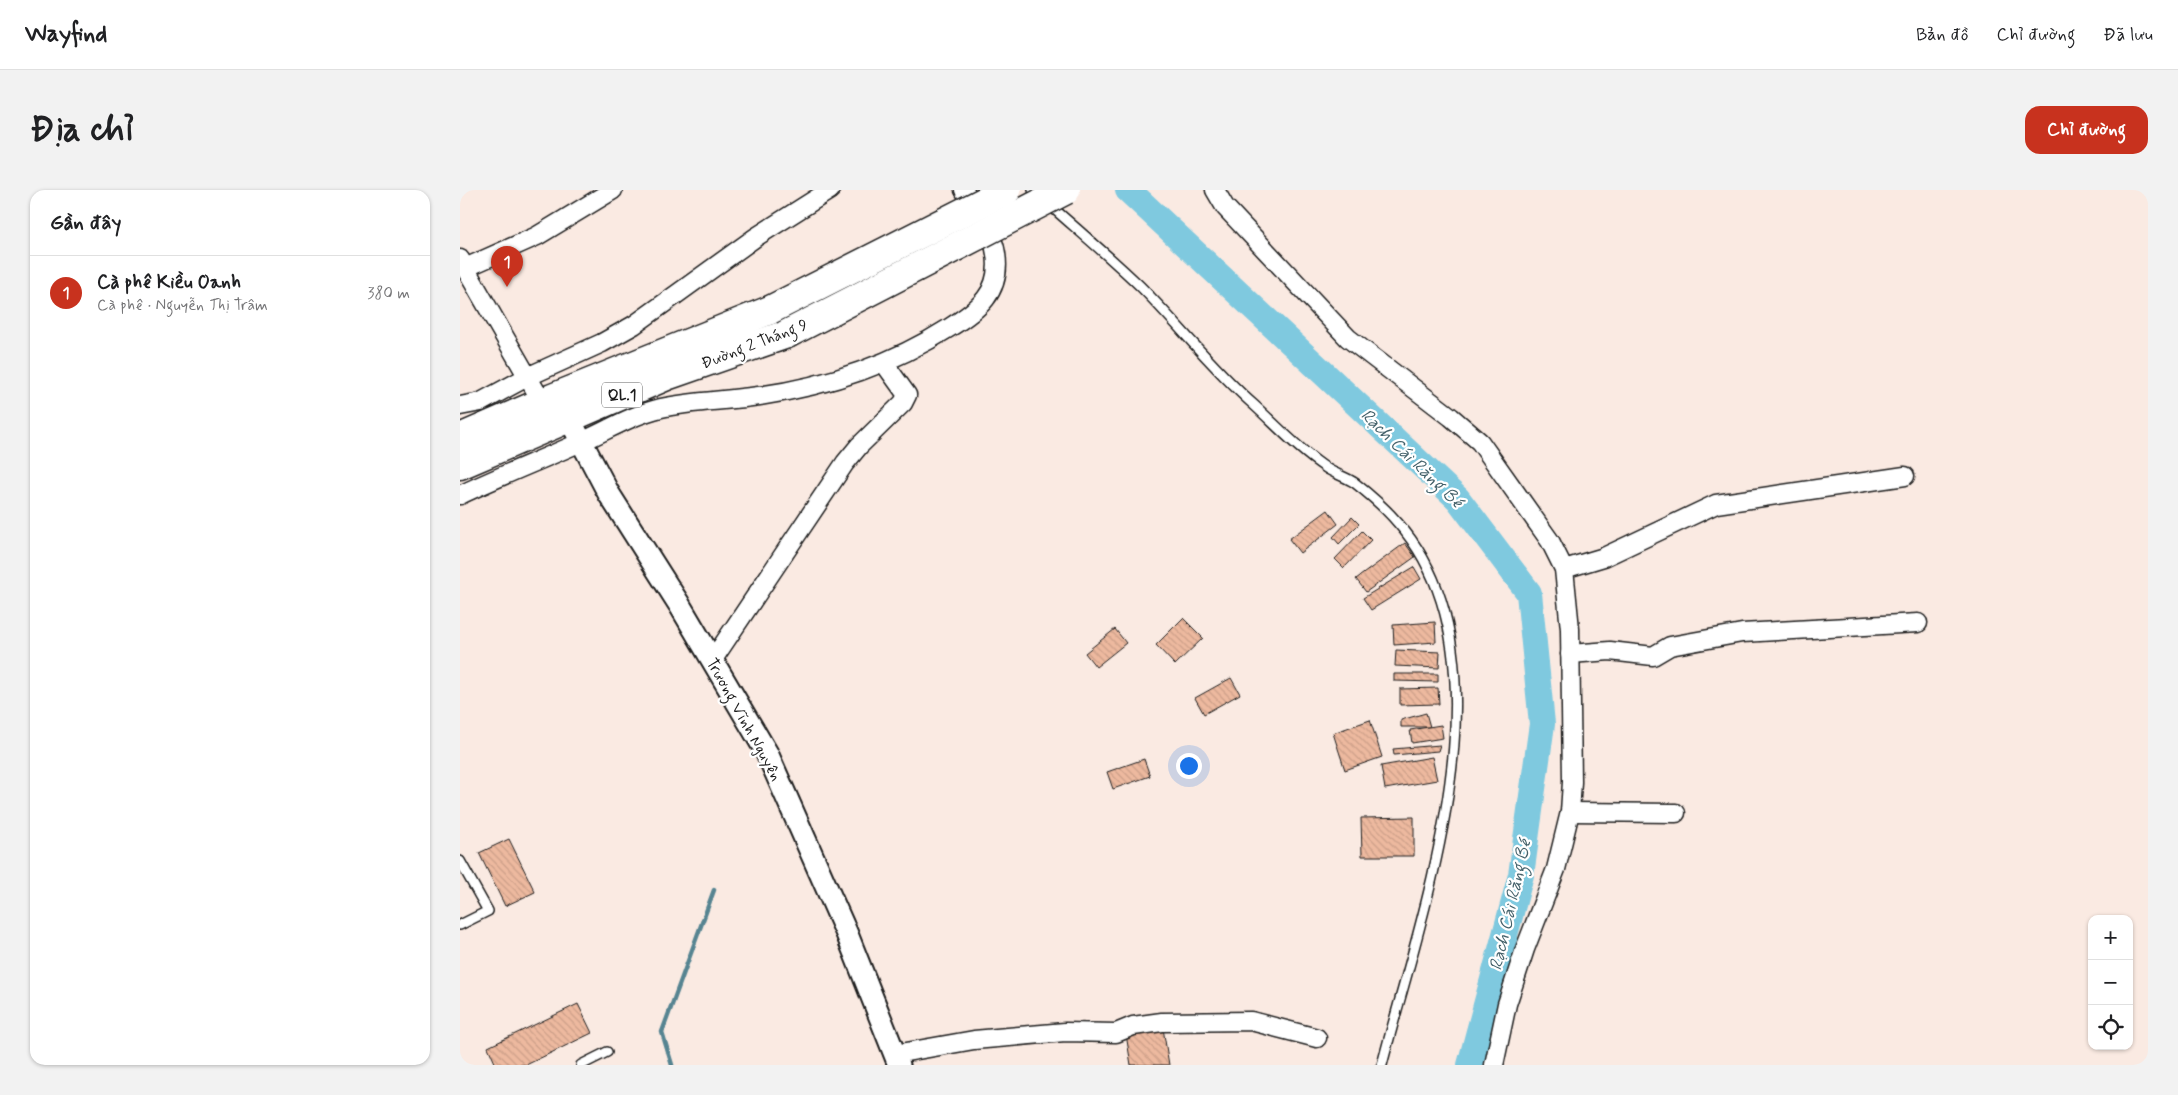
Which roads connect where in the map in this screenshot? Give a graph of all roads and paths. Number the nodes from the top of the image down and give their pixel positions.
1 (612, 190) edge
2 (830, 190) edge
3 (964, 190) edge
4 (1008, 190) edge
5 (1033, 190) edge
6 (1066, 190) edge
7 (1215, 190) edge
8 (463, 263) edge
9 (884, 363) junction
10 (527, 377) junction
11 (638, 388) junction
12 (482, 402) junction
13 (542, 402) junction
14 (460, 406) edge
15 (569, 418) junction
16 (625, 419) junction
17 (460, 430) edge
18 (460, 438) edge
19 (582, 442) junction
20 (460, 465) edge
21 (1905, 476) dead end
22 (460, 495) edge
23 (1564, 569) junction
24 (1918, 623) dead end
25 (1570, 654) junction
26 (712, 661) junction
27 (1570, 812) junction
28 (1676, 813) dead end
29 (460, 861) edge
30 (460, 925) edge
31 (1317, 1038) dead end
32 (607, 1052) dead end
33 (897, 1059) edge
34 (581, 1065) edge
35 (1382, 1065) edge
36 (1494, 1065) edge

1 - 8 street
2 - 10 street
3 - 9 street
4 - 13 highway, Đường 2 Tháng 9 / QL.1, bridge
5 - 35 lane
6 - 11 highway, Đường 2 Tháng 9 / QL.1, bridge
7 - 23 street
8 - 10 street
9 - 16 street
9 - 26 street
10 - 12 street
10 - 13 street
11 - 15 highway, Đường 2 Tháng 9 / QL.1
11 - 16 street
12 - 14 street
12 - 17 street
13 - 18 highway, Đường 2 Tháng 9 / QL.1
15 - 19 street, Trương Vĩnh Nguyên
15 - 20 highway, Đường 2 Tháng 9 / QL.1
16 - 19 street
19 - 22 street
19 - 26 street, Trương Vĩnh Nguyên
21 - 23 street
23 - 25 street
24 - 25 street
25 - 27 street
26 - 33 street, Trương Vĩnh Nguyên
27 - 28 street
27 - 36 street
29 - 30 lane
31 - 33 street
32 - 34 lane

